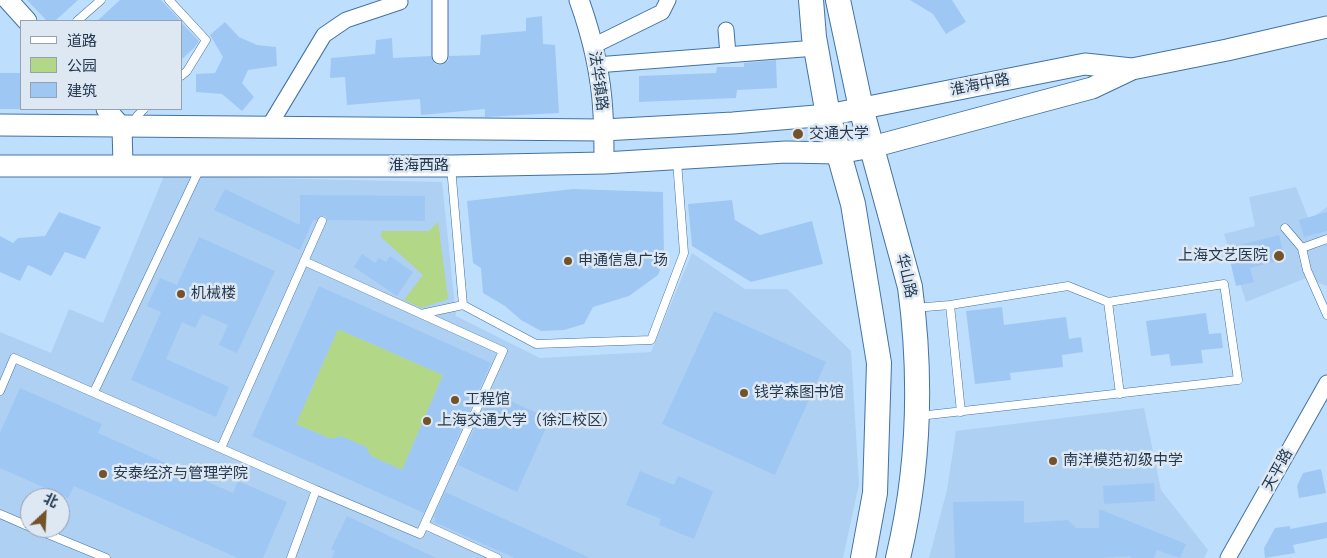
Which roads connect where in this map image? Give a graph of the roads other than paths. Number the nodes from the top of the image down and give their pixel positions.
1 (8, 0) edge
2 (101, 0) edge
3 (169, 0) edge
4 (440, 0) edge
5 (579, 0) edge
6 (668, 0) edge
7 (810, 0) edge
8 (838, 0) edge
9 (404, 1) edge
10 (26, 20) edge
11 (78, 20) edge
12 (1327, 27) edge
13 (726, 30) dead end
14 (593, 46) junction
15 (816, 48) junction
16 (728, 55) junction
17 (440, 56) dead end
18 (596, 65) junction
19 (1132, 69) junction
20 (182, 75) edge
21 (861, 108) junction
22 (107, 110) edge
23 (143, 110) edge
24 (828, 115) junction
25 (0, 125) edge
26 (127, 127) junction
27 (268, 128) junction
28 (603, 130) junction
29 (872, 147) junction
30 (838, 153) junction
31 (676, 159) junction
32 (604, 164) junction
33 (0, 166) edge
34 (122, 166) junction
35 (201, 166) junction
36 (451, 166) junction
37 (322, 221) dead end
38 (1284, 228) dead end
39 (1327, 239) edge
40 (1302, 248) junction
41 (304, 261) junction
42 (1108, 302) junction
43 (463, 305) junction
44 (950, 305) junction
45 (913, 308) junction
46 (421, 314) junction
47 (1327, 315) edge
48 (1327, 383) edge
49 (0, 391) edge
50 (94, 392) junction
51 (1120, 394) junction
52 (961, 412) junction
53 (917, 417) junction
54 (221, 448) junction
55 (316, 490) junction
56 (0, 514) edge
57 (20, 522) edge
58 (424, 525) junction
59 (58, 538) edge
60 (106, 558) edge
61 (291, 558) edge
62 (497, 558) edge
63 (862, 558) edge
64 (898, 558) edge
65 (1228, 558) edge

1 - 10 street
2 - 11 lane
3 - 20 lane
4 - 17 street
5 - 14 street, 法华镇路
6 - 14 street
7 - 15 main road
8 - 21 main road, 华山路
9 - 27 street
12 - 19 main road, 淮海中路
13 - 16 street
14 - 18 street, 法华镇路
15 - 16 street
15 - 24 main road
16 - 18 street
18 - 28 street, 法华镇路
19 - 21 main road, 淮海中路
19 - 29 main road, 淮海中路
21 - 24 main road, 淮海中路
21 - 29 main road, 华山路
22 - 26 street
23 - 26 lane
24 - 28 main road
24 - 30 main road
25 - 26 main road
26 - 27 main road
26 - 34 street
27 - 28 main road
28 - 32 street, 法华镇路
29 - 30 main road, 淮海中路
29 - 45 main road, 华山路
30 - 31 main road, 淮海西路
30 - 63 main road
31 - 32 main road, 淮海西路
31 - 43 lane
32 - 36 main road, 淮海西路
33 - 34 main road, 淮海西路
34 - 35 main road, 淮海西路
35 - 36 main road, 淮海西路
35 - 50 lane
36 - 43 lane
37 - 41 lane
38 - 40 lane
39 - 40 lane
40 - 47 lane
41 - 46 lane
41 - 54 lane
42 - 44 lane
42 - 51 lane
42 - 51 lane
43 - 46 lane
44 - 45 lane
44 - 52 lane
45 - 53 main road, 华山路
46 - 58 lane
48 - 65 street, 天平路
49 - 50 lane
50 - 54 lane
51 - 52 lane
52 - 53 lane
53 - 64 main road, 华山路
54 - 55 lane
55 - 58 lane
55 - 61 lane
56 - 57 lane
58 - 62 lane
59 - 60 lane

